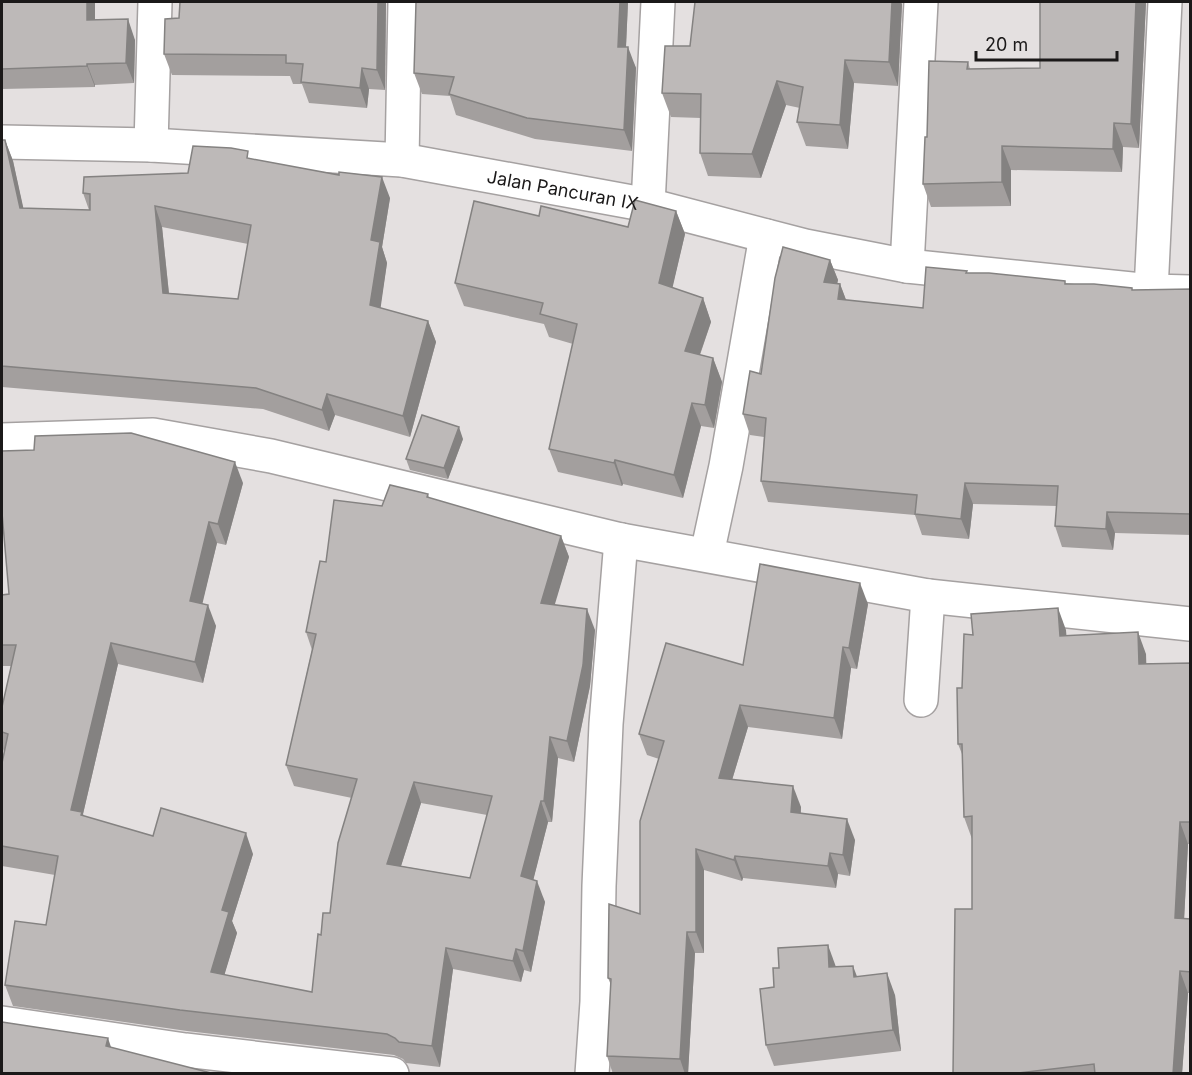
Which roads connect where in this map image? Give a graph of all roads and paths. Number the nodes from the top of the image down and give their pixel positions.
1 (154, 2) edge
2 (405, 2) edge
3 (658, 2) edge
4 (921, 2) edge
5 (1165, 2) edge
6 (2, 142) edge
7 (151, 145) junction
8 (402, 160) junction
9 (648, 205) junction
10 (766, 236) junction
11 (908, 266) junction
12 (1151, 291) junction
13 (1191, 292) edge
14 (2, 440) edge
15 (621, 540) junction
16 (707, 554) junction
17 (928, 596) junction
18 (1191, 624) edge
19 (921, 700) dead end
20 (2, 1023) edge
21 (178, 1062) edge
22 (392, 1074) edge
23 (592, 1074) edge

1 - 7 street
2 - 8 street
3 - 9 street
4 - 11 street
5 - 12 street
6 - 7 street, Jalan Pancuran IX
7 - 8 street, Jalan Pancuran IX
8 - 9 street, Jalan Pancuran IX
9 - 10 street, Jalan Pancuran IX
10 - 11 street, Jalan Pancuran IX
10 - 16 street
11 - 12 street, Jalan Pancuran IX
12 - 13 street, Jalan Pancuran IX
14 - 15 street
15 - 16 street
15 - 23 street
16 - 17 street
17 - 18 street
17 - 19 street
20 - 21 street
21 - 22 street

